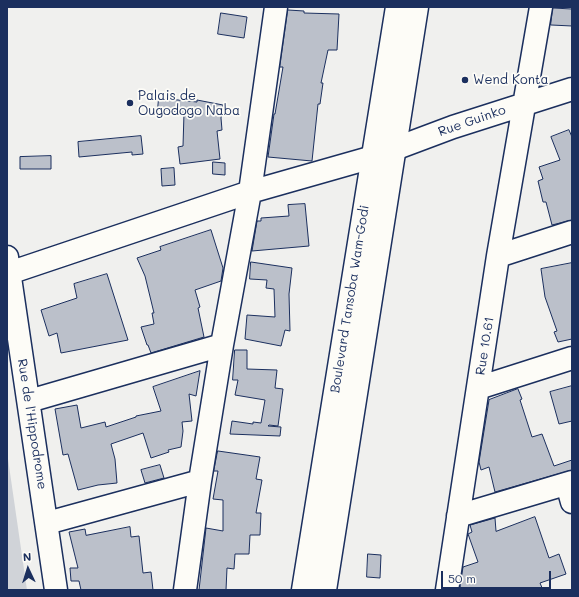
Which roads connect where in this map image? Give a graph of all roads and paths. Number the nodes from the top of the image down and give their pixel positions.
1 (276, 7) edge
2 (397, 7) edge
3 (417, 7) edge
4 (541, 7) edge
5 (572, 89) edge
6 (525, 103) junction
7 (395, 148) junction
8 (373, 157) junction
9 (250, 192) junction
10 (572, 232) edge
11 (498, 256) junction
12 (8, 265) edge
13 (222, 345) junction
14 (572, 358) edge
15 (478, 388) junction
16 (29, 401) junction
17 (200, 481) junction
18 (570, 489) edge
19 (458, 516) junction
20 (47, 523) junction
21 (56, 590) edge
22 (185, 590) edge
23 (303, 590) edge
24 (325, 590) edge
25 (447, 590) edge

1 - 9 street
2 - 8 street, Boulevard Tansoba Wam-Godi
3 - 7 street, Boulevard Tansoba Wam-Godi
4 - 6 street, Rue 10.61
5 - 6 street, Rue Guinko
6 - 7 street, Rue Guinko
6 - 11 street, Rue 10.61
7 - 8 street, Rue Guinko
7 - 24 street, Boulevard Tansoba Wam-Godi
8 - 9 street, Rue Guinko
8 - 23 street, Boulevard Tansoba Wam-Godi
9 - 12 street, Rue Guinko
9 - 13 street
10 - 11 street
11 - 15 street, Rue 10.61
12 - 16 street, Rue de l'Hippodrome
13 - 16 street
13 - 17 street
14 - 15 street
15 - 19 street, Rue 10.61
16 - 20 street, Rue de l'Hippodrome
17 - 20 street
17 - 22 street
18 - 19 street
19 - 25 street, Rue 10.61
20 - 21 street, Rue de l'Hippodrome

